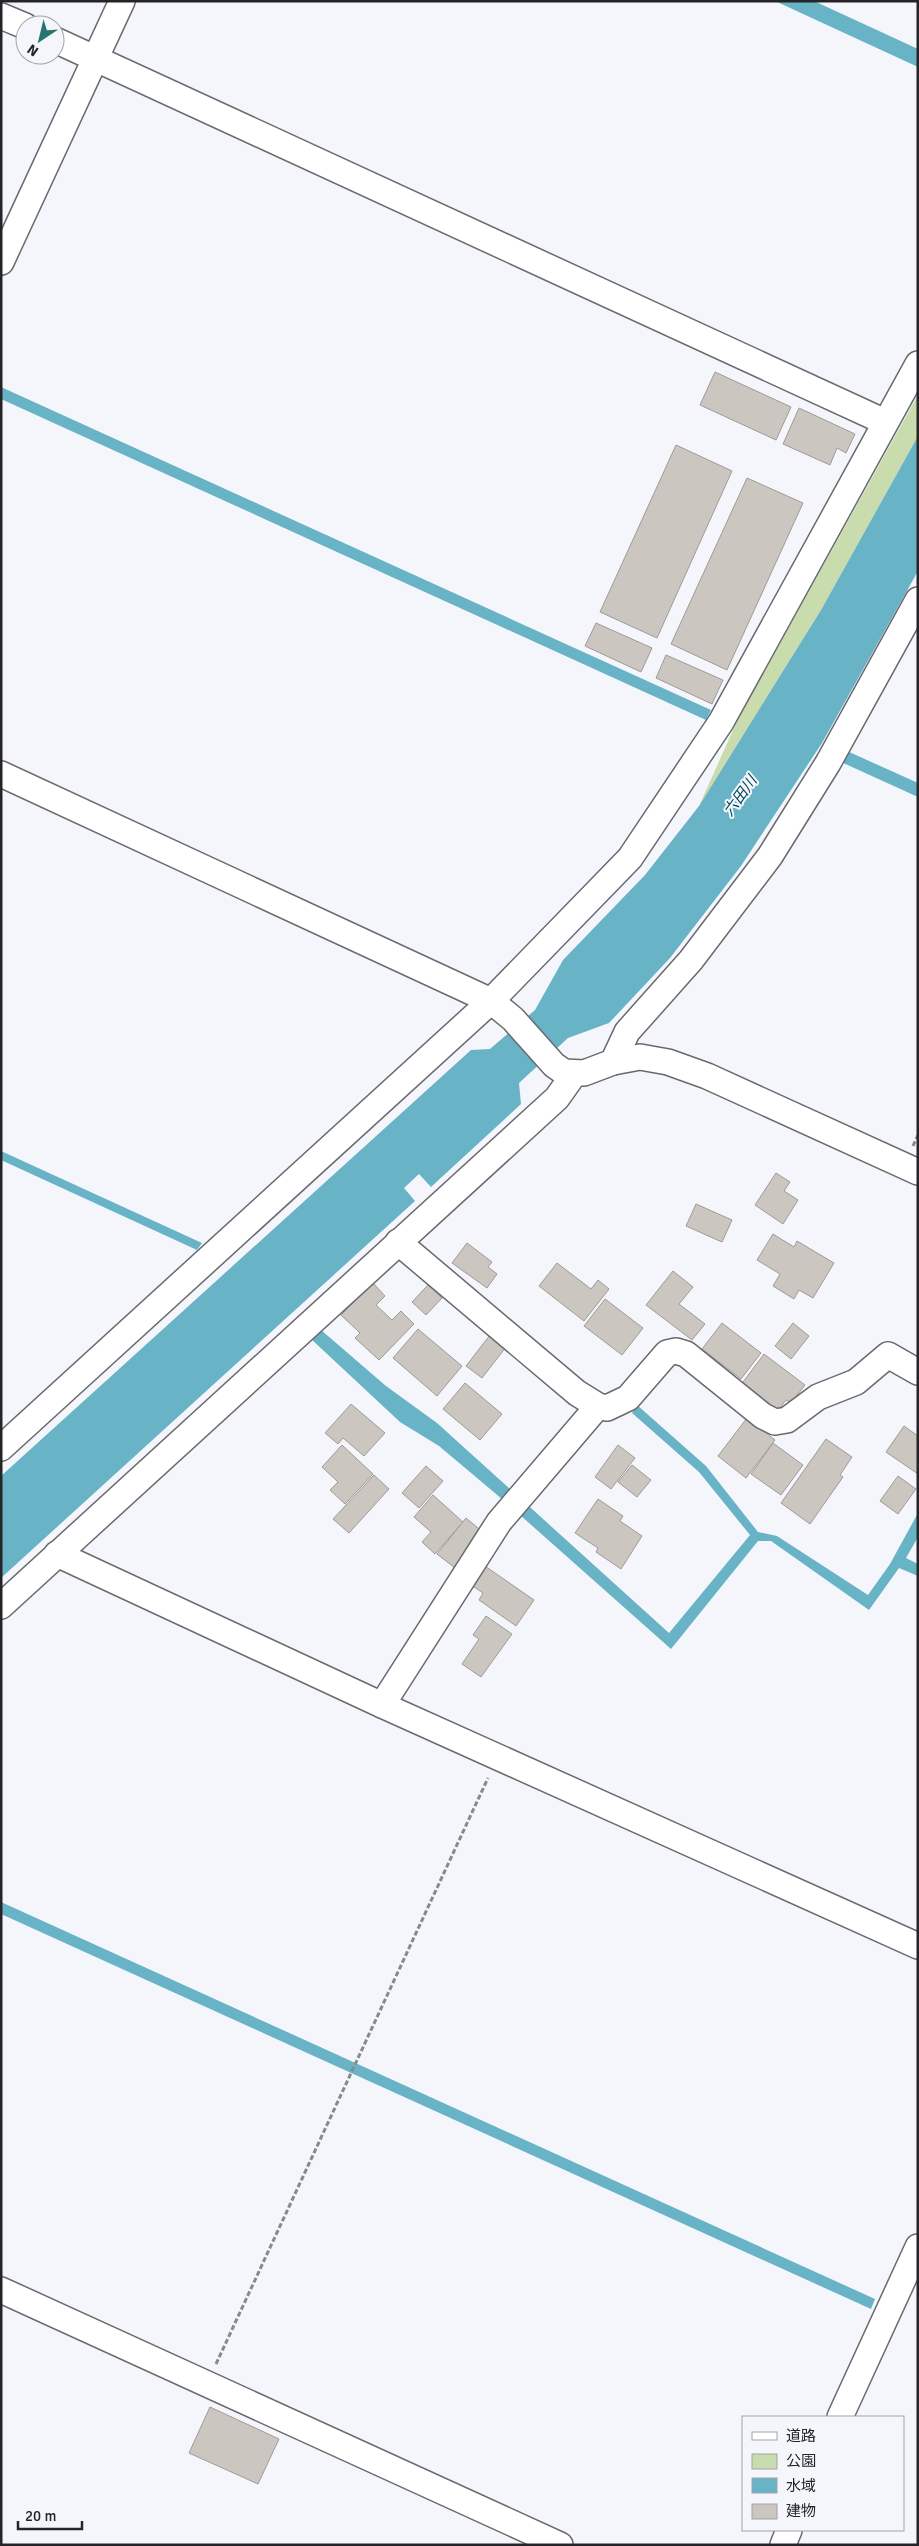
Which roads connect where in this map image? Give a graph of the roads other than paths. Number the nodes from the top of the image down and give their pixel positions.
1 (122, 1) edge
2 (1, 16) edge
3 (15, 22) edge
4 (65, 44) edge
5 (95, 58) junction
6 (1, 262) edge
7 (918, 364) edge
8 (885, 422) junction
9 (918, 600) edge
10 (1, 774) edge
11 (492, 1001) junction
12 (613, 1062) junction
13 (564, 1070) junction
14 (918, 1172) edge
15 (398, 1242) junction
16 (918, 1372) edge
17 (598, 1406) junction
18 (1, 1448) edge
19 (57, 1554) junction
20 (1, 1606) edge
21 (382, 1705) junction
22 (918, 1946) edge
23 (918, 2247) edge
24 (1, 2290) edge
25 (840, 2416) edge
26 (789, 2531) edge
27 (560, 2545) edge
28 (783, 2545) edge

1 - 5 street
2 - 3 street
4 - 5 street
5 - 6 street
5 - 8 street
7 - 8 street
8 - 11 street
9 - 12 street
10 - 11 street
11 - 13 street
11 - 18 street
12 - 13 street
12 - 14 street
13 - 15 street
15 - 17 street
15 - 19 street
16 - 17 street
17 - 21 street
19 - 20 street
19 - 21 street
21 - 22 street
23 - 25 street
24 - 27 street
26 - 28 street

